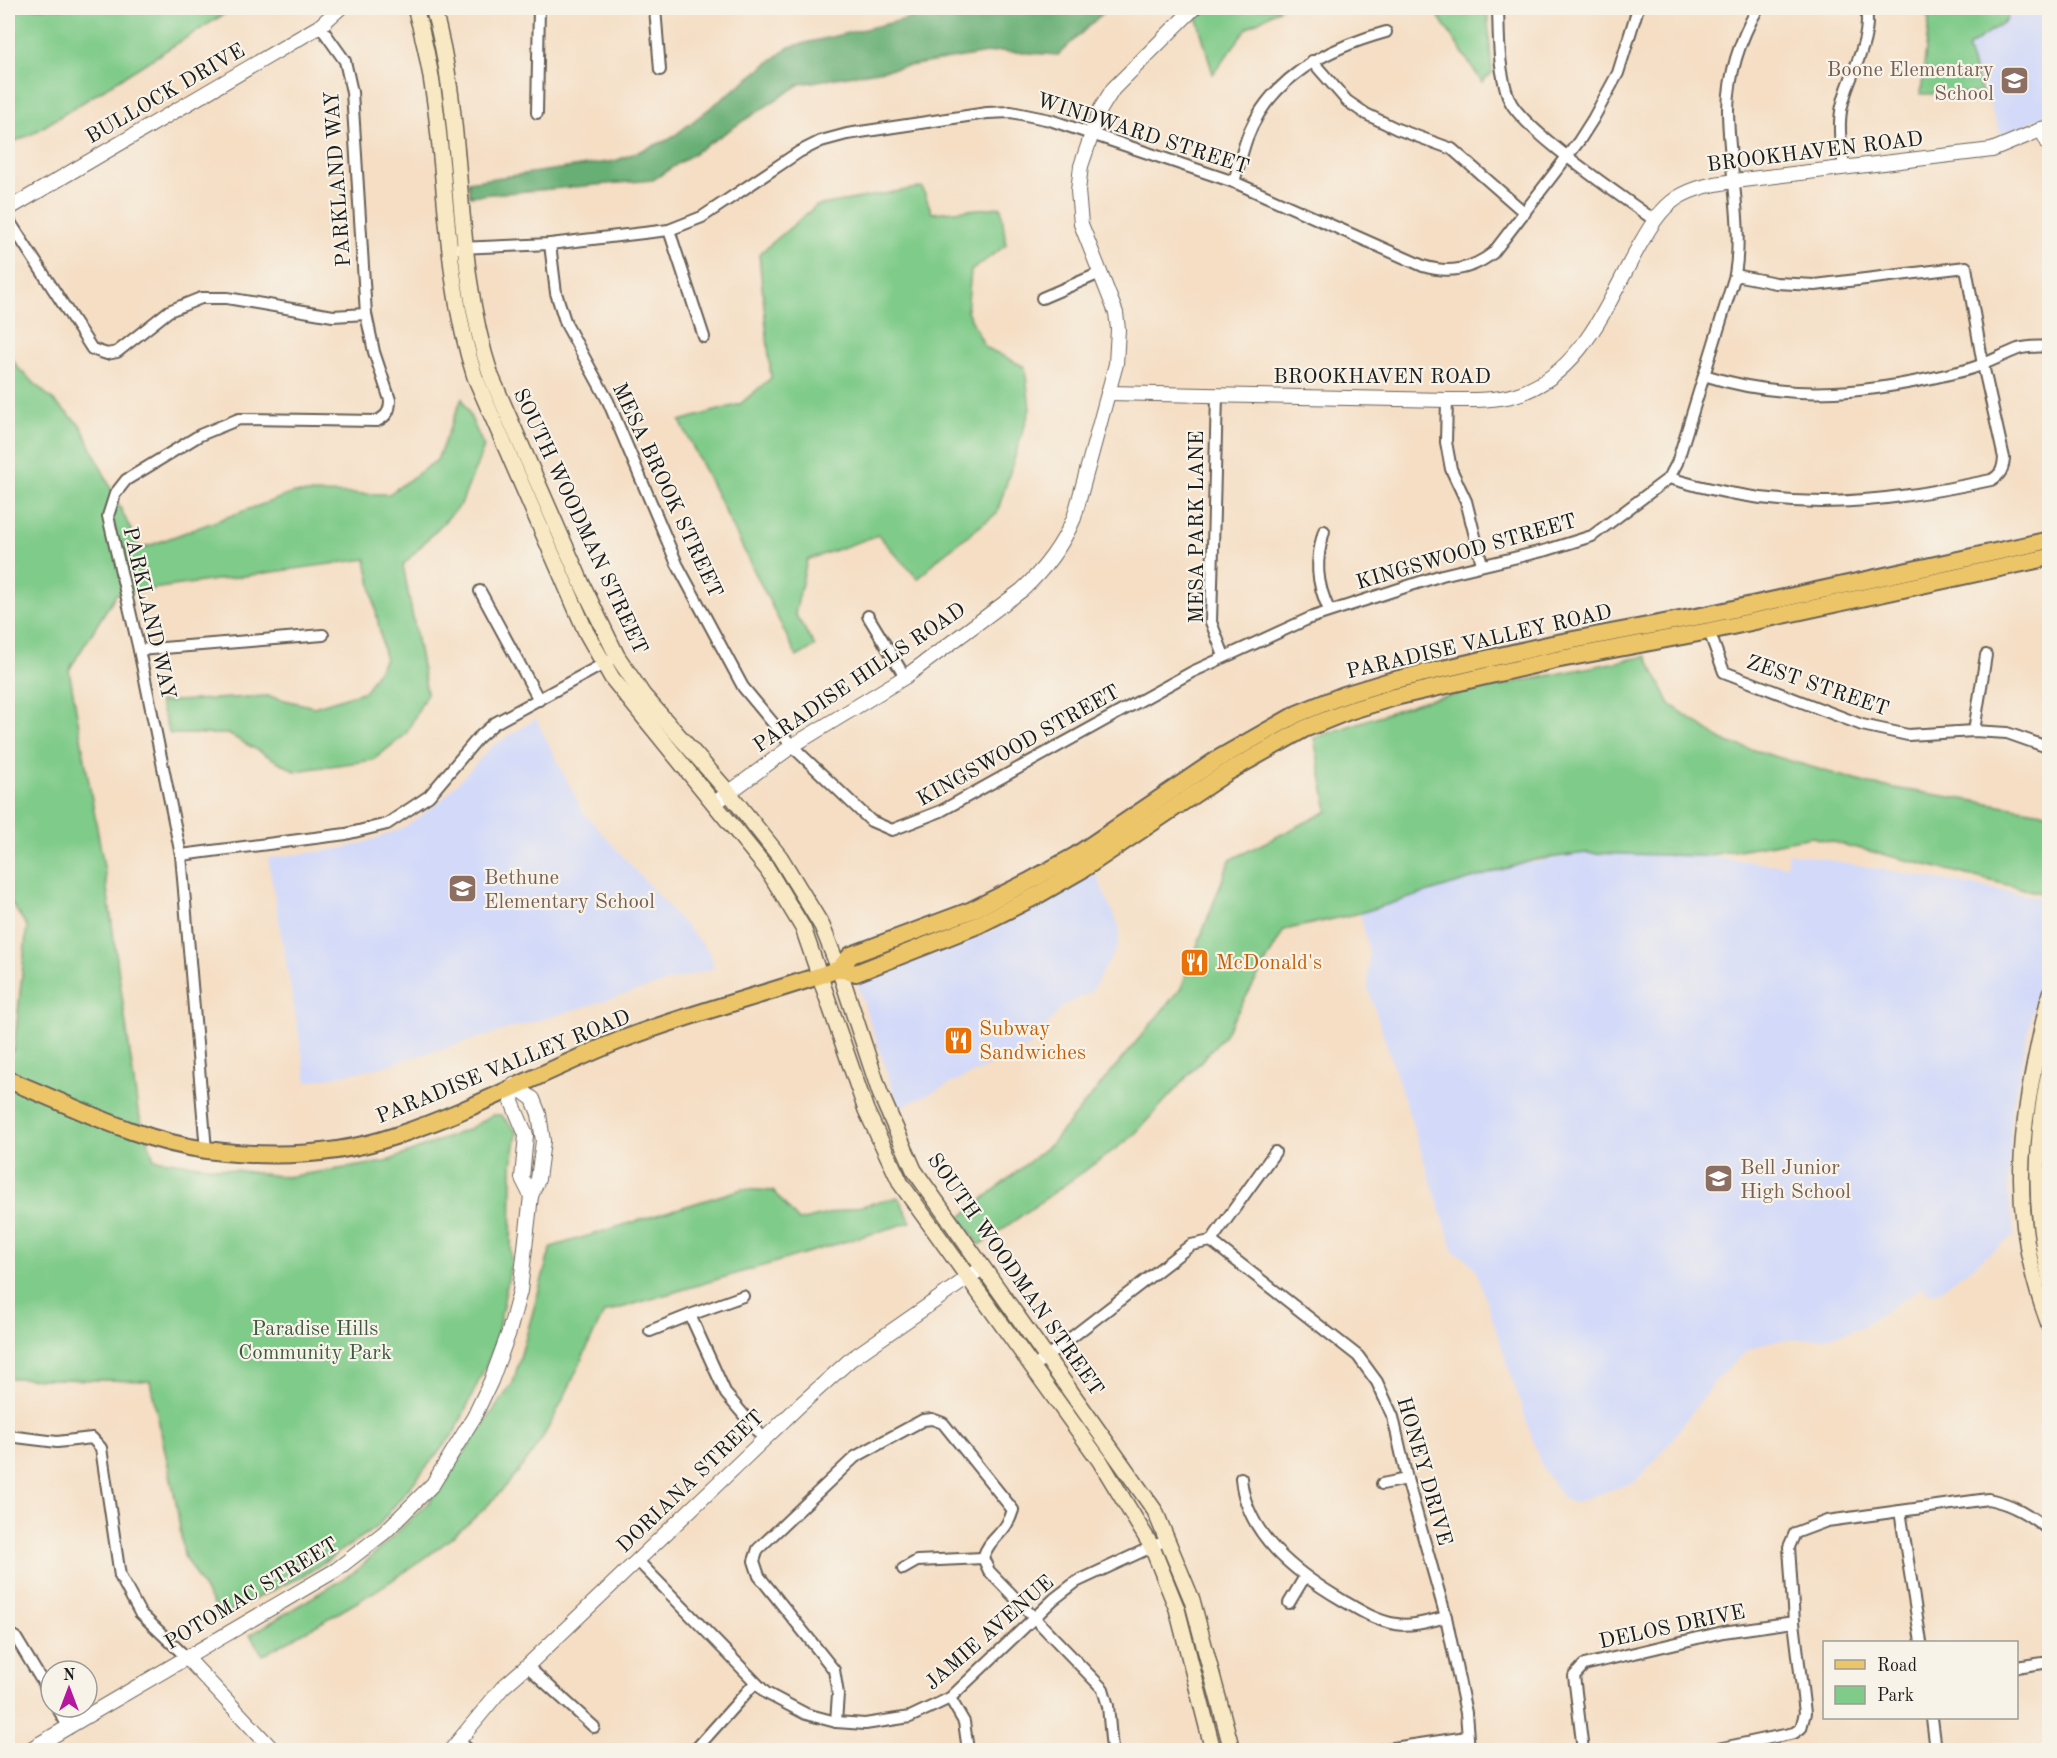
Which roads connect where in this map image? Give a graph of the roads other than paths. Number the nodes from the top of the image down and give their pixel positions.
1 (340, 8) edge
2 (415, 8) edge
3 (433, 8) edge
4 (539, 8) edge
5 (655, 8) edge
6 (1194, 8) edge
7 (1498, 8) edge
8 (1638, 8) edge
9 (1758, 8) edge
10 (1866, 8) edge
11 (320, 26) junction
12 (1386, 32) dead end
13 (1312, 61) junction
14 (660, 70) dead end
15 (537, 113) dead end
16 (2045, 128) edge
17 (1092, 135) junction
18 (2049, 147) edge
19 (1568, 156) junction
20 (1844, 168) junction
21 (1734, 181) junction
22 (1234, 183) junction
23 (8, 209) edge
24 (1525, 213) junction
25 (8, 219) edge
26 (1654, 220) junction
27 (669, 230) junction
28 (550, 244) junction
29 (457, 248) junction
30 (1098, 274) junction
31 (1735, 275) junction
32 (1042, 298) dead end
33 (366, 314) junction
34 (704, 337) dead end
35 (2049, 346) edge
36 (1983, 365) junction
37 (1704, 375) junction
38 (1108, 393) junction
39 (1217, 396) junction
40 (1447, 400) junction
41 (1669, 478) junction
42 (1324, 531) dead end
43 (2049, 540) edge
44 (2049, 557) edge
45 (1482, 564) junction
46 (480, 591) dead end
47 (1329, 610) junction
48 (868, 616) dead end
49 (1709, 631) junction
50 (323, 635) dead end
51 (139, 651) junction
52 (1986, 655) dead end
53 (1224, 656) junction
54 (611, 660) junction
55 (905, 678) junction
56 (539, 700) junction
57 (1974, 731) junction
58 (792, 746) junction
59 (2049, 748) edge
60 (729, 793) junction
61 (715, 803) junction
62 (892, 830) joint
63 (180, 855) junction
64 (839, 969) junction
65 (821, 976) junction
66 (2049, 993) edge
67 (2049, 1067) edge
68 (8, 1080) edge
69 (514, 1085) junction
70 (206, 1150) junction
71 (1275, 1152) dead end
72 (531, 1196) junction
73 (2021, 1212) junction
74 (1211, 1241) junction
75 (2043, 1252) junction
76 (982, 1268) junction
77 (969, 1278) junction
78 (2049, 1281) edge
79 (743, 1296) dead end
80 (690, 1315) junction
81 (2049, 1327) edge
82 (650, 1331) dead end
83 (1048, 1356) junction
84 (1032, 1368) junction
85 (8, 1436) edge
86 (764, 1439) junction
87 (1241, 1478) dead end
88 (1407, 1479) junction
89 (1382, 1484) dead end
90 (1900, 1511) junction
91 (2049, 1531) edge
92 (1169, 1539) junction
93 (1152, 1547) junction
94 (983, 1558) junction
95 (637, 1560) junction
96 (903, 1569) dead end
97 (1304, 1578) junction
98 (1289, 1603) dead end
99 (1446, 1617) junction
100 (1032, 1619) junction
101 (1794, 1622) junction
102 (8, 1633) edge
103 (1921, 1641) edge
104 (185, 1656) junction
105 (2049, 1662) edge
106 (528, 1666) junction
107 (2018, 1667) edge
108 (39, 1676) edge
109 (754, 1684) junction
110 (950, 1698) junction
111 (64, 1719) edge
112 (1932, 1719) edge
113 (836, 1722) junction
114 (594, 1727) dead end
115 (69, 1728) junction
116 (1467, 1737) junction
117 (459, 1747) edge
118 (269, 1749) edge
119 (29, 1750) edge
120 (695, 1750) edge
121 (968, 1750) edge
122 (1112, 1750) edge
123 (1213, 1750) edge
124 (1232, 1750) edge
125 (1380, 1750) edge
126 (1469, 1750) edge
127 (1583, 1750) edge
128 (1713, 1750) edge
129 (1936, 1750) edge

1 - 11 street, BULLOCK DRIVE
2 - 29 main road, SOUTH WOODMAN STREET
3 - 29 main road, SOUTH WOODMAN STREET
4 - 15 street
5 - 14 street
6 - 17 street, PARADISE HILLS ROAD
7 - 19 street
8 - 19 street, WINDWARD STREET
9 - 21 street, KINGSWOOD STREET
10 - 20 street
11 - 23 street, BULLOCK DRIVE
11 - 33 street, PARKLAND WAY
12 - 13 street
13 - 22 street
13 - 24 street
16 - 18 street
16 - 20 street, BROOKHAVEN ROAD
17 - 22 street, WINDWARD STREET
17 - 27 street, WINDWARD STREET
17 - 30 street, PARADISE HILLS ROAD
19 - 24 street, WINDWARD STREET
19 - 26 street
20 - 21 street, BROOKHAVEN ROAD
21 - 26 street, BROOKHAVEN ROAD
21 - 31 street, KINGSWOOD STREET
22 - 24 street, WINDWARD STREET
25 - 33 street
26 - 40 street, BROOKHAVEN ROAD
27 - 28 street, WINDWARD STREET
27 - 34 street
28 - 29 street, WINDWARD STREET
28 - 58 street, MESA BROOK STREET
29 - 54 main road, SOUTH WOODMAN STREET
30 - 32 street
30 - 38 street, PARADISE HILLS ROAD
31 - 36 street
31 - 37 street, KINGSWOOD STREET
33 - 51 street, PARKLAND WAY
35 - 36 street
36 - 37 street
36 - 41 street
37 - 41 street, KINGSWOOD STREET
38 - 39 street, BROOKHAVEN ROAD
38 - 55 street, PARADISE HILLS ROAD
39 - 40 street, BROOKHAVEN ROAD
39 - 53 street, MESA PARK LANE
40 - 45 street
41 - 45 street, KINGSWOOD STREET
42 - 47 street
43 - 64 main road, PARADISE VALLEY ROAD
44 - 49 main road, PARADISE VALLEY ROAD
45 - 47 street, KINGSWOOD STREET
46 - 56 street
47 - 53 street, KINGSWOOD STREET
48 - 55 street
49 - 57 street, ZEST STREET
49 - 64 main road, PARADISE VALLEY ROAD
50 - 51 street
51 - 63 street, PARKLAND WAY
52 - 57 street
53 - 62 street, KINGSWOOD STREET
54 - 56 street
54 - 60 main road, SOUTH WOODMAN STREET
54 - 61 main road, SOUTH WOODMAN STREET
55 - 58 street, PARADISE HILLS ROAD
56 - 63 street
57 - 59 street, ZEST STREET
58 - 60 street, PARADISE HILLS ROAD
58 - 62 street, MESA BROOK STREET
60 - 61 street, PARADISE HILLS ROAD
60 - 64 main road, SOUTH WOODMAN STREET
61 - 65 main road, SOUTH WOODMAN STREET
63 - 70 street, PARKLAND WAY
64 - 65 main road, PARADISE VALLEY ROAD
64 - 76 main road, SOUTH WOODMAN STREET
65 - 69 main road, PARADISE VALLEY ROAD
65 - 77 main road, SOUTH WOODMAN STREET
66 - 73 main road
67 - 75 main road
68 - 70 main road, PARADISE VALLEY ROAD
69 - 70 main road, PARADISE VALLEY ROAD
69 - 72 street, POTOMAC STREET
69 - 72 street, POTOMAC STREET
71 - 74 street
72 - 104 street, POTOMAC STREET
73 - 75 main road
73 - 81 main road
74 - 83 street
74 - 88 street, HONEY DRIVE
75 - 78 main road
76 - 77 street, DORIANA STREET
76 - 83 main road, SOUTH WOODMAN STREET
77 - 84 main road, SOUTH WOODMAN STREET
77 - 86 street, DORIANA STREET
79 - 80 street
80 - 82 street
80 - 86 street
83 - 84 street
83 - 92 main road, SOUTH WOODMAN STREET
84 - 93 main road, SOUTH WOODMAN STREET
85 - 104 street
86 - 95 street, DORIANA STREET
87 - 97 street
88 - 89 street
88 - 99 street, HONEY DRIVE
90 - 91 street
90 - 101 street
90 - 103 street
92 - 93 street, JAMIE AVENUE
92 - 124 main road, SOUTH WOODMAN STREET
93 - 100 street, JAMIE AVENUE
93 - 123 main road, SOUTH WOODMAN STREET
94 - 96 street
94 - 100 street
94 - 113 street
95 - 106 street, DORIANA STREET
95 - 109 street, JAMIE AVENUE
97 - 98 street
97 - 99 street
99 - 116 street, HONEY DRIVE
100 - 110 street, JAMIE AVENUE
100 - 122 street
101 - 127 street, DELOS DRIVE
101 - 128 street
102 - 108 street
104 - 115 street, POTOMAC STREET
104 - 118 street
105 - 107 street
106 - 114 street
106 - 117 street, DORIANA STREET
109 - 113 street, JAMIE AVENUE
109 - 120 street
110 - 113 street, JAMIE AVENUE
110 - 121 street
111 - 115 street
112 - 129 street
115 - 119 street, POTOMAC STREET
116 - 125 street
116 - 126 street, HONEY DRIVE

